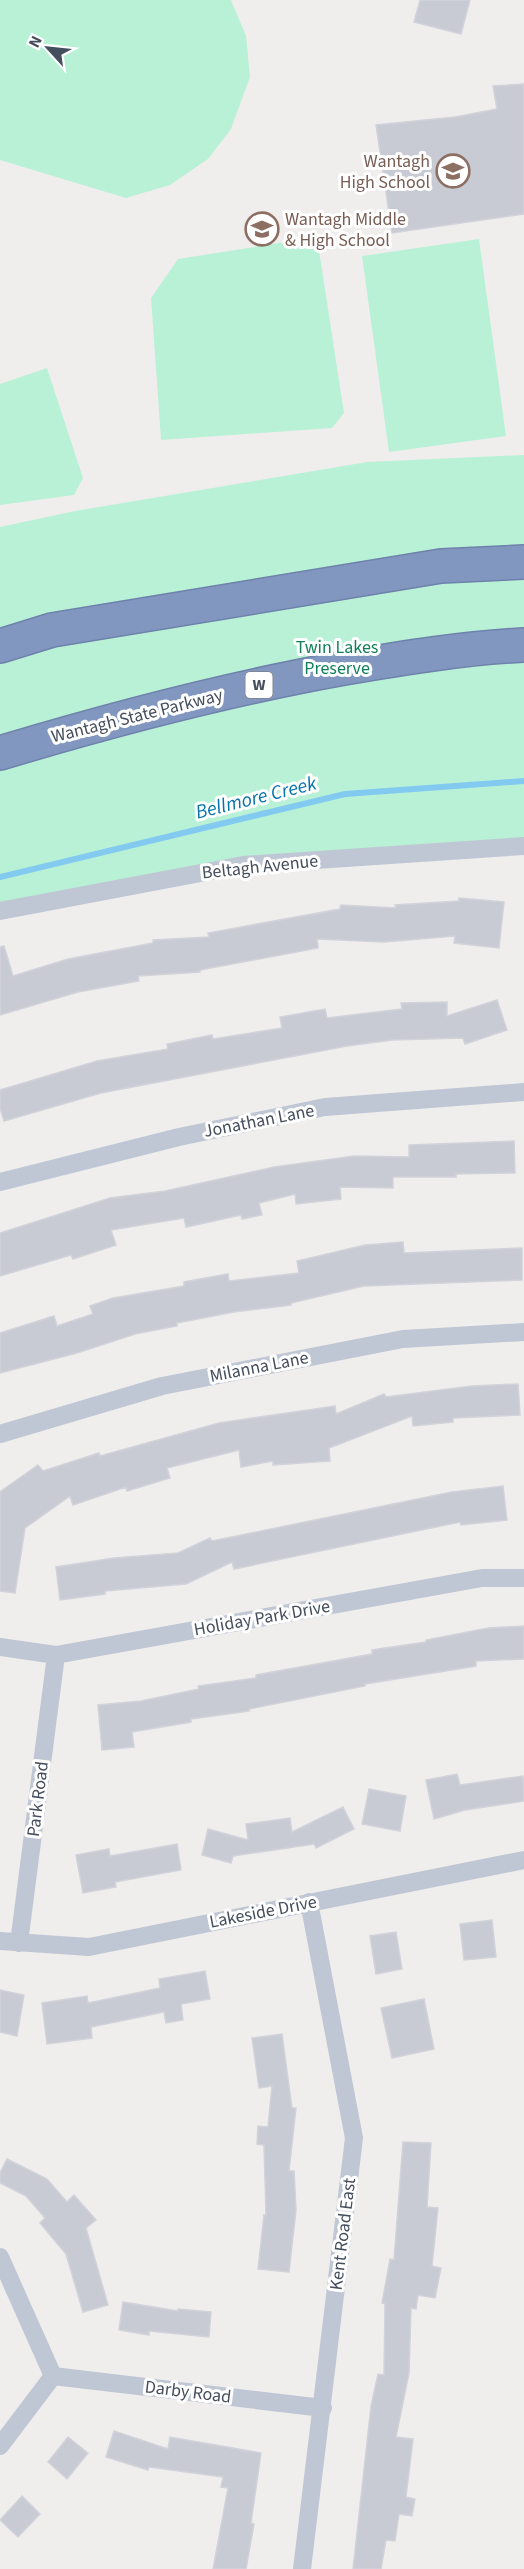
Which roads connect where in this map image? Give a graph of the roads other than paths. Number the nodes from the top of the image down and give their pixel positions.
1 (524, 562) edge
2 (524, 645) edge
3 (0, 646) edge
4 (0, 753) edge
5 (524, 846) edge
6 (0, 911) edge
7 (524, 1092) edge
8 (0, 1182) edge
9 (524, 1332) edge
10 (0, 1434) edge
11 (524, 1578) edge
12 (0, 1647) edge
13 (56, 1655) junction
14 (524, 1860) edge
15 (309, 1902) junction
16 (0, 1941) edge
17 (19, 1943) junction
18 (0, 2257) edge
19 (53, 2376) junction
20 (323, 2408) junction
21 (0, 2446) edge
22 (302, 2569) edge

1 - 3 highway
2 - 4 highway, Wantagh State Parkway / W
5 - 6 street, Beltagh Avenue
7 - 8 street, Jonathan Lane
9 - 10 street, Milanna Lane
11 - 13 street, Holiday Park Drive
12 - 13 street, Holiday Park Drive
13 - 17 street, Park Road
14 - 15 street, Lakeside Drive
15 - 17 street, Lakeside Drive
15 - 20 street, Kent Road East
16 - 17 street, Lakeside Drive
18 - 19 street
19 - 20 street, Darby Road
19 - 21 street
20 - 22 street, Kent Road East

